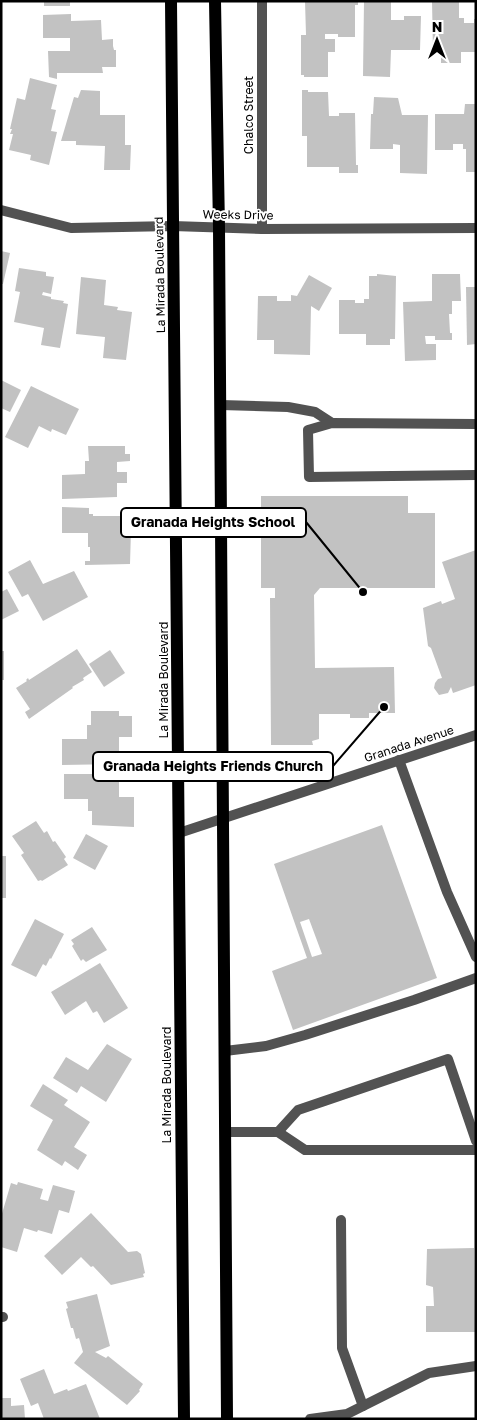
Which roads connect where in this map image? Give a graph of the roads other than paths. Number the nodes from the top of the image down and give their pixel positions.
1 (171, 1) edge
2 (215, 1) edge
3 (262, 1) edge
4 (1, 210) edge
5 (173, 226) junction
6 (219, 228) junction
7 (476, 228) edge
8 (262, 229) junction
9 (221, 405) junction
10 (332, 423) junction
11 (476, 424) edge
12 (476, 475) edge
13 (476, 735) edge
14 (400, 760) junction
15 (223, 818) junction
16 (179, 833) junction
17 (476, 957) edge
18 (476, 978) edge
19 (225, 1051) junction
20 (225, 1132) junction
21 (278, 1132) junction
22 (476, 1141) edge
23 (476, 1150) edge
24 (341, 1220) dead end
25 (476, 1366) edge
26 (363, 1406) junction
27 (184, 1419) edge
28 (227, 1419) edge
29 (310, 1419) edge

1 - 5 main road, La Mirada Boulevard
2 - 6 main road
3 - 8 street, Chalco Street
4 - 5 street, Weeks Drive
5 - 6 street, Weeks Drive
5 - 16 main road, La Mirada Boulevard
6 - 8 street, Weeks Drive
6 - 9 main road
7 - 8 street, Weeks Drive
9 - 10 street
9 - 15 main road
10 - 11 street
10 - 12 street
13 - 14 street, Granada Avenue
14 - 15 street, Granada Avenue
14 - 17 street
15 - 16 street, Granada Avenue
15 - 19 main road
16 - 27 main road, La Mirada Boulevard
18 - 19 street
19 - 20 main road
20 - 21 street
20 - 28 main road
21 - 22 street
21 - 23 street
24 - 26 street
25 - 26 street
26 - 29 street

